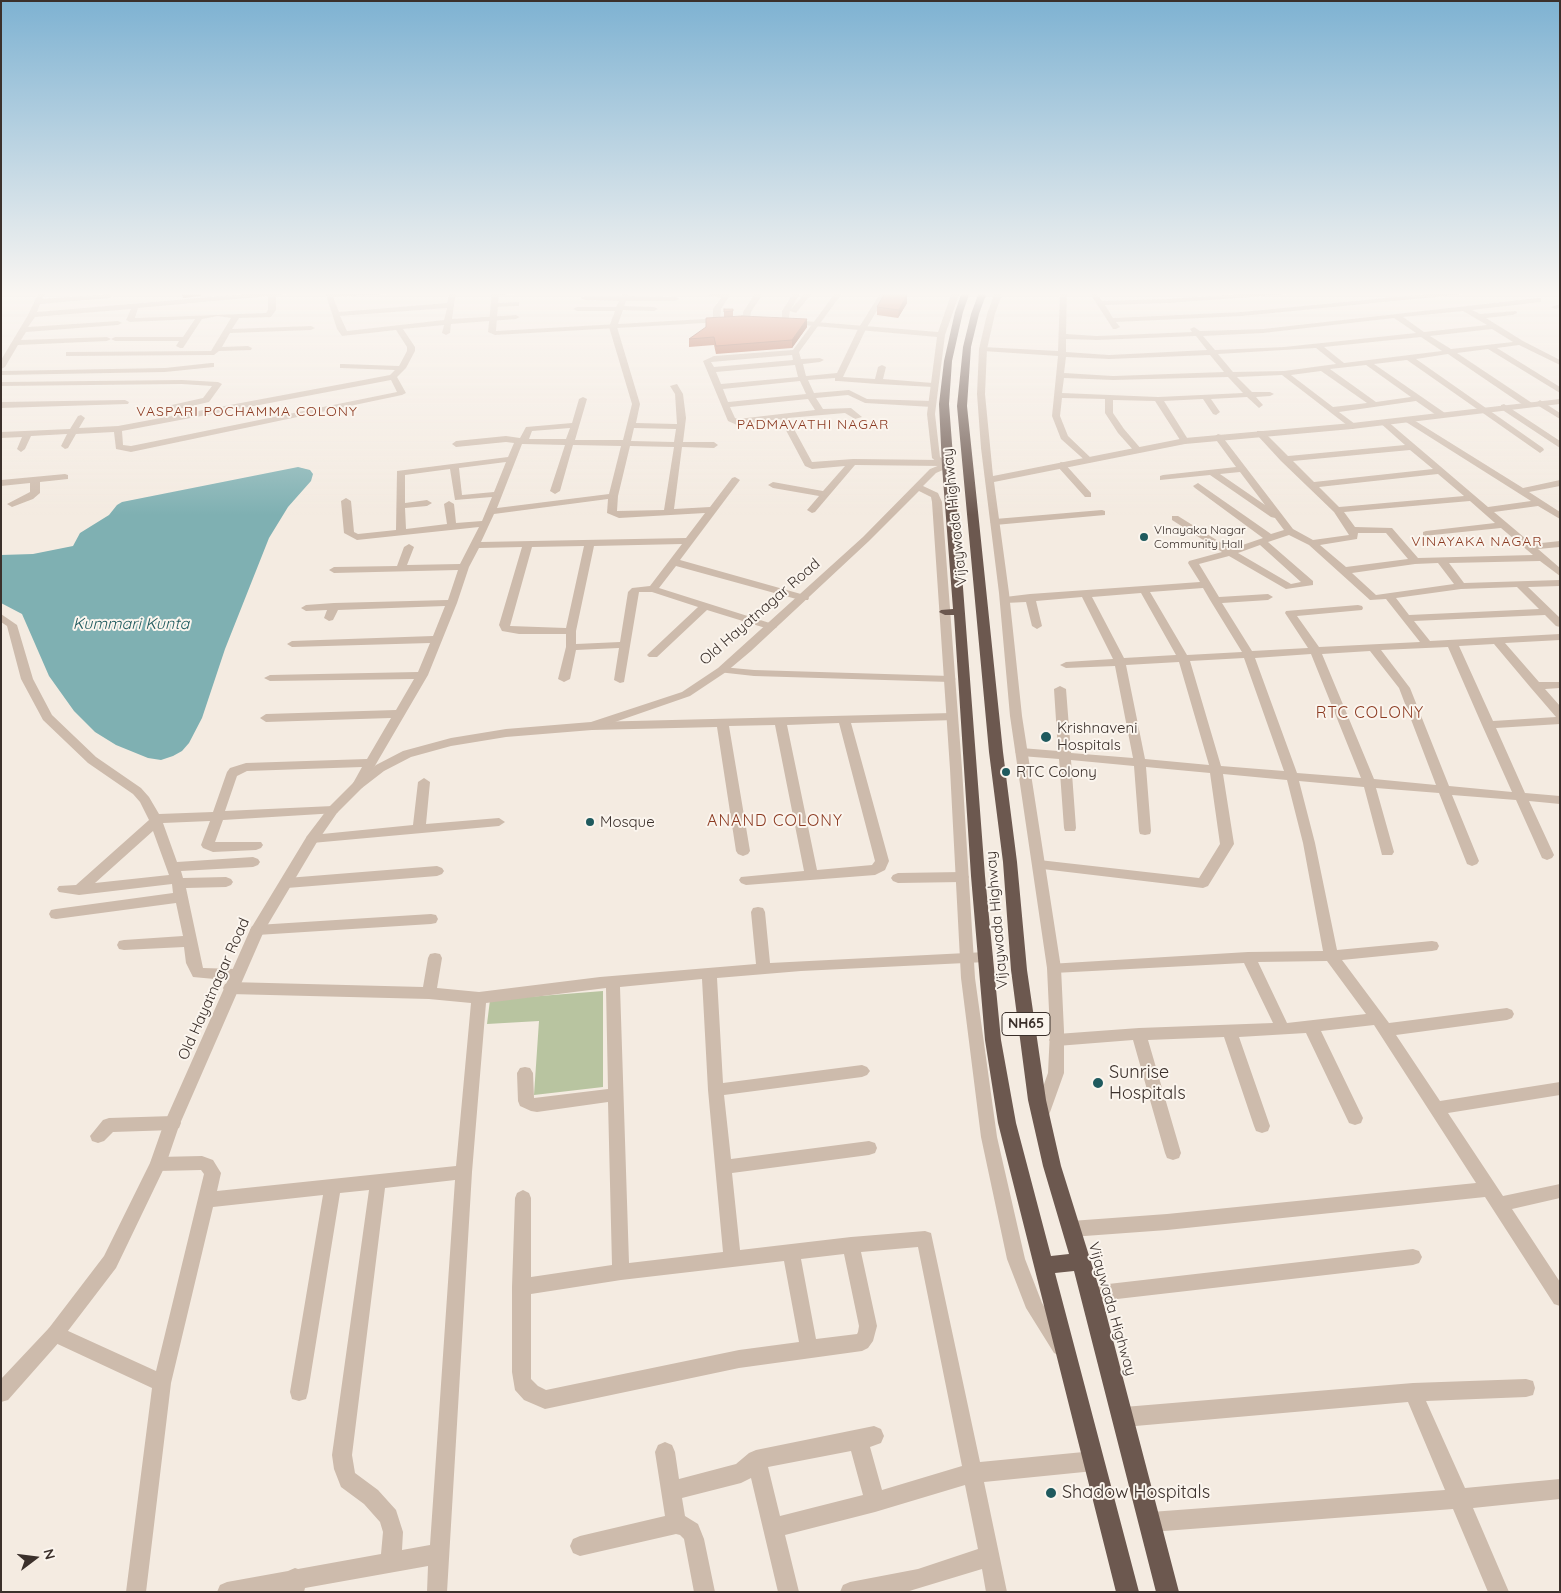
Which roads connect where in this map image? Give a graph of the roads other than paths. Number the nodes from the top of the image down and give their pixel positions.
1 (199, 366) edge
2 (353, 366) edge
3 (625, 366) edge
4 (709, 366) edge
5 (751, 366) edge
6 (799, 366) edge
7 (842, 366) edge
8 (936, 366) edge
9 (948, 366) edge
10 (965, 366) edge
11 (982, 366) edge
12 (1060, 366) edge
13 (1224, 366) edge
14 (1340, 366) edge
15 (1373, 366) edge
16 (1422, 366) edge
17 (1470, 366) edge
18 (1519, 366) edge
19 (882, 367) dead end
20 (402, 368) joint
21 (1323, 368) junction
22 (711, 370) junction
23 (1, 373) edge
24 (1284, 373) junction
25 (1230, 374) junction
26 (838, 375) junction
27 (1059, 375) junction
28 (393, 377) junction
29 (803, 379) junction
30 (878, 382) junction
31 (1, 384) edge
32 (933, 385) junction
33 (674, 386) dead end
34 (719, 388) junction
35 (1560, 391) edge
36 (1270, 394) dead end
37 (1059, 395) junction
38 (1251, 395) junction
39 (811, 396) junction
40 (1205, 397) junction
41 (1418, 398) junction
42 (583, 399) dead end
43 (1109, 399) junction
44 (1158, 399) junction
45 (1560, 401) edge
46 (125, 402) dead end
47 (1540, 403) junction
48 (726, 404) junction
49 (932, 404) junction
50 (1374, 404) junction
51 (1, 405) edge
52 (1260, 405) dead end
53 (1529, 405) junction
54 (1504, 407) junction
55 (170, 408) dead end
56 (1333, 410) junction
57 (1485, 410) junction
58 (820, 412) junction
59 (1216, 412) dead end
60 (1442, 415) junction
61 (782, 417) junction
62 (858, 417) dead end
63 (1560, 417) edge
64 (81, 418) dead end
65 (1409, 420) junction
66 (1383, 422) junction
67 (575, 425) junction
68 (630, 426) junction
69 (1352, 426) junction
70 (681, 427) junction
71 (73, 430) junction
72 (118, 430) junction
73 (1260, 432) junction
74 (28, 434) junction
75 (1, 435) edge
76 (1218, 437) junction
77 (521, 441) junction
78 (1185, 441) junction
79 (569, 442) junction
80 (456, 444) dead end
81 (626, 444) junction
82 (679, 444) junction
83 (714, 445) dead end
84 (65, 446) dead end
85 (1560, 446) edge
86 (1413, 447) junction
87 (20, 449) dead end
88 (1138, 450) junction
89 (1540, 450) dead end
90 (511, 459) junction
91 (1284, 459) junction
92 (1088, 460) junction
93 (852, 463) junction
94 (1061, 464) junction
95 (944, 465) junction
96 (454, 466) junction
97 (1243, 469) junction
98 (1440, 471) junction
99 (1212, 473) junction
100 (65, 477) dead end
101 (1163, 478) dead end
102 (35, 480) junction
103 (735, 480) dead end
104 (989, 480) junction
105 (1, 483) edge
106 (1560, 483) edge
107 (1311, 484) junction
108 (773, 485) dead end
109 (1198, 486) dead end
110 (918, 487) junction
111 (556, 491) dead end
112 (1522, 491) junction
113 (498, 494) junction
114 (826, 494) junction
115 (1088, 495) dead end
116 (613, 496) junction
117 (1470, 498) junction
118 (346, 501) dead end
119 (427, 503) dead end
120 (1541, 503) junction
121 (12, 504) dead end
122 (449, 504) dead end
123 (400, 506) junction
124 (669, 510) junction
125 (712, 510) junction
126 (812, 510) dead end
127 (1337, 510) junction
128 (1486, 510) junction
129 (490, 512) junction
130 (1102, 513) dead end
131 (1560, 516) edge
132 (1175, 518) dead end
133 (1282, 521) junction
134 (995, 522) junction
135 (486, 523) junction
136 (1502, 525) junction
137 (452, 527) junction
138 (1352, 530) junction
139 (1290, 532) junction
140 (401, 533) junction
141 (1426, 534) dead end
142 (1266, 540) junction
143 (688, 541) junction
144 (528, 543) junction
145 (1312, 543) junction
146 (589, 544) junction
147 (1560, 544) edge
148 (474, 546) junction
149 (408, 547) dead end
150 (1529, 547) junction
151 (1230, 553) junction
152 (1541, 558) junction
153 (1440, 560) junction
154 (1415, 561) junction
155 (674, 562) junction
156 (464, 568) junction
157 (401, 569) junction
158 (1557, 569) edge
159 (334, 570) dead end
160 (1342, 571) junction
161 (1560, 583) edge
162 (1520, 584) junction
163 (1206, 585) junction
164 (1461, 586) junction
165 (653, 589) junction
166 (1144, 590) junction
167 (1086, 594) junction
168 (1030, 597) junction
169 (1268, 597) dead end
170 (1390, 597) junction
171 (804, 598) junction
172 (1005, 600) junction
173 (1215, 600) junction
174 (452, 603) junction
175 (706, 605) junction
176 (334, 606) junction
177 (306, 608) dead end
178 (1358, 608) dead end
179 (952, 612) junction
180 (1548, 612) junction
181 (1, 616) edge
182 (329, 618) dead end
183 (1406, 618) junction
184 (1560, 624) edge
185 (1037, 626) dead end
186 (772, 627) junction
187 (571, 631) junction
188 (1560, 637) edge
189 (438, 639) junction
190 (1497, 641) junction
191 (1452, 643) junction
192 (292, 644) dead end
193 (1427, 644) junction
194 (625, 646) junction
195 (571, 647) junction
196 (1373, 647) junction
197 (1315, 650) junction
198 (1248, 653) junction
199 (654, 655) dead end
200 (1183, 658) junction
201 (1120, 662) junction
202 (1066, 665) dead end
203 (722, 670) junction
204 (422, 675) junction
205 (270, 678) dead end
206 (564, 679) dead end
207 (950, 679) junction
208 (620, 680) dead end
209 (1560, 685) edge
210 (1536, 686) junction
211 (1060, 689) dead end
212 (398, 714) junction
213 (1560, 714) edge
214 (952, 717) junction
215 (266, 718) dead end
216 (844, 720) junction
217 (1560, 720) edge
218 (780, 721) junction
219 (722, 722) junction
220 (1488, 725) junction
221 (592, 726) junction
222 (1022, 752) junction
223 (1064, 756) junction
224 (372, 763) junction
225 (1140, 763) junction
226 (1216, 769) junction
227 (1292, 776) junction
228 (424, 782) dead end
229 (1369, 782) junction
230 (358, 785) junction
231 (1442, 789) junction
232 (1521, 796) junction
233 (1560, 800) edge
234 (333, 810) junction
235 (218, 814) junction
236 (155, 820) junction
237 (499, 822) dead end
238 (1070, 828) dead end
239 (419, 829) junction
240 (1145, 831) dead end
241 (312, 839) junction
242 (256, 845) dead end
243 (743, 851) dead end
244 (1387, 852) dead end
245 (1547, 855) dead end
246 (1472, 861) dead end
247 (253, 862) dead end
248 (1039, 865) junction
249 (438, 871) dead end
250 (811, 874) junction
251 (962, 876) junction
252 (898, 878) dead end
253 (746, 880) dead end
254 (178, 881) junction
255 (226, 882) dead end
256 (287, 883) junction
257 (64, 890) dead end
258 (79, 890) junction
259 (758, 912) dead end
260 (56, 914) dead end
261 (430, 919) dead end
262 (257, 930) junction
263 (191, 941) junction
264 (124, 946) dead end
265 (1432, 946) dead end
266 (1331, 956) junction
267 (966, 957) junction
268 (986, 957) junction
269 (1248, 957) junction
270 (435, 958) dead end
271 (1054, 968) junction
272 (764, 969) junction
273 (709, 973) junction
274 (233, 982) junction
275 (614, 982) junction
276 (429, 993) junction
277 (479, 998) junction
278 (1507, 1014) dead end
279 (1382, 1024) junction
280 (1310, 1027) junction
281 (1284, 1029) junction
282 (1229, 1030) junction
283 (1139, 1034) junction
284 (1057, 1040) junction
285 (862, 1071) dead end
286 (525, 1073) dead end
287 (1560, 1088) edge
288 (716, 1090) junction
289 (617, 1094) junction
290 (1436, 1108) junction
291 (1041, 1115) junction
292 (1355, 1118) dead end
293 (173, 1122) junction
294 (1262, 1126) dead end
295 (98, 1136) dead end
296 (869, 1148) dead end
297 (1173, 1153) dead end
298 (158, 1164) junction
299 (723, 1167) junction
300 (464, 1172) junction
301 (378, 1181) junction
302 (333, 1186) junction
303 (1488, 1189) junction
304 (1560, 1191) edge
305 (523, 1198) dead end
306 (207, 1200) junction
307 (1498, 1205) junction
308 (1071, 1229) junction
309 (851, 1245) junction
310 (791, 1252) junction
311 (1413, 1257) dead end
312 (732, 1259) junction
313 (1081, 1261) junction
314 (1043, 1266) junction
315 (621, 1272) junction
316 (521, 1287) junction
317 (1092, 1294) junction
318 (1560, 1298) edge
319 (55, 1334) junction
320 (809, 1349) junction
321 (1068, 1360) junction
322 (162, 1383) junction
323 (1526, 1388) dead end
324 (299, 1392) dead end
325 (1412, 1392) junction
326 (1, 1393) edge
327 (1124, 1417) junction
328 (665, 1452) dead end
329 (756, 1460) junction
330 (1094, 1461) junction
331 (971, 1473) junction
332 (1560, 1489) edge
333 (671, 1491) junction
334 (1458, 1499) junction
335 (875, 1502) junction
336 (1151, 1522) junction
337 (676, 1524) junction
338 (773, 1528) junction
339 (580, 1546) dead end
340 (438, 1554) junction
341 (990, 1556) junction
342 (391, 1563) junction
343 (295, 1585) edge
344 (856, 1591) edge
345 (136, 1592) edge
346 (227, 1592) edge
347 (437, 1592) edge
348 (705, 1592) edge
349 (789, 1592) edge
350 (997, 1592) edge
351 (1128, 1592) edge
352 (1168, 1592) edge
353 (1499, 1592) edge

1 - 23 street
2 - 20 street
3 - 68 street
4 - 22 street
5 - 22 street
6 - 29 street
7 - 26 street
8 - 32 street
9 - 95 highway, Vijaywada Highway / NH65
10 - 291 highway, Vijaywada Highway / NH65
11 - 104 street
12 - 27 street
13 - 25 street
14 - 21 street
15 - 41 street
16 - 57 street
17 - 53 street
18 - 35 street
19 - 30 street
20 - 28 street
21 - 24 street
21 - 50 street
22 - 34 street
24 - 25 street
24 - 56 street
25 - 27 street
25 - 38 street
26 - 29 street
26 - 30 street
27 - 37 street
28 - 72 street
28 - 72 street
29 - 34 street
29 - 39 street
30 - 32 street
31 - 55 street
32 - 49 street
33 - 70 street
34 - 48 street
36 - 38 street
37 - 43 street
37 - 92 street
38 - 40 street
38 - 52 street
39 - 48 street
39 - 49 street
39 - 58 street
40 - 44 street
40 - 59 street
41 - 50 street
41 - 60 street
42 - 67 street
43 - 44 street
43 - 88 street
44 - 78 street
45 - 47 street
46 - 51 street
47 - 53 street
47 - 63 street
48 - 61 street
49 - 95 street
50 - 56 street
53 - 54 street
54 - 57 street
54 - 85 street
56 - 69 street
57 - 60 street
57 - 89 street
58 - 61 street
58 - 62 street
60 - 65 street
61 - 93 street
64 - 71 street
65 - 66 street
65 - 112 street
66 - 69 street
66 - 86 street
67 - 77 street
67 - 79 street
68 - 70 street
68 - 81 street
69 - 73 street
70 - 82 street
71 - 72 street
71 - 74 street
71 - 84 street
73 - 76 street
73 - 91 street
74 - 75 street
74 - 87 street
76 - 78 street
76 - 97 street
77 - 79 street
77 - 80 street
77 - 90 street
78 - 88 street
79 - 81 street
79 - 111 street
81 - 82 street
81 - 116 street
82 - 83 street
82 - 124 street
86 - 91 street
86 - 98 street
88 - 92 street
90 - 96 street
90 - 113 street
91 - 107 street
92 - 94 street
93 - 95 street
93 - 114 street
94 - 104 street
94 - 115 street
95 - 110 street, Old Hayatnagar Road
95 - 179 highway, Vijaywada Highway / NH65
96 - 113 street
96 - 123 street
97 - 99 street
97 - 133 street
98 - 107 street
98 - 117 street
99 - 101 street
99 - 133 street
100 - 102 street
102 - 105 street
102 - 121 street
103 - 125 street
104 - 134 street
106 - 112 street
107 - 127 street
108 - 114 street
109 - 142 street
110 - 171 street, Old Hayatnagar Road
110 - 179 street
112 - 120 street
113 - 129 street
114 - 126 street
116 - 124 street
116 - 129 street
117 - 127 street
117 - 128 street
118 - 140 street
119 - 123 street
120 - 128 street
120 - 131 street
122 - 137 street
123 - 140 street
124 - 125 street
125 - 143 street
127 - 138 street
128 - 136 street
129 - 135 street
130 - 134 street
132 - 151 street
133 - 139 street
134 - 172 street
135 - 137 street
135 - 148 street
136 - 141 street
136 - 150 street
137 - 140 street
138 - 145 street
138 - 154 street
139 - 142 street
139 - 145 street
142 - 151 street
142 - 151 street
143 - 146 street
143 - 155 street
144 - 146 street
144 - 148 street
144 - 187 street
145 - 160 street
146 - 187 street
147 - 150 street
148 - 156 street
149 - 157 street
150 - 152 street
151 - 163 street
152 - 153 street
152 - 158 street
153 - 154 street
153 - 164 street
154 - 160 street
155 - 165 street
155 - 171 street
156 - 157 street
156 - 174 street
157 - 159 street
160 - 170 street
161 - 162 street
162 - 164 street
162 - 180 street
163 - 166 street
163 - 173 street
164 - 170 street
165 - 175 street
165 - 194 street
166 - 167 street
166 - 200 street
167 - 168 street
167 - 201 street
168 - 172 street
168 - 185 street
169 - 173 street
170 - 183 street
171 - 186 street, Old Hayatnagar Road
172 - 222 street
173 - 198 street
174 - 176 street
174 - 189 street
175 - 186 street
175 - 199 street
176 - 177 street
176 - 182 street
178 - 197 street
179 - 207 street
179 - 268 highway, Vijaywada Highway / NH65
180 - 183 street
180 - 184 street
181 - 236 street
183 - 193 street
186 - 203 street, Old Hayatnagar Road
187 - 195 street
188 - 190 street
189 - 192 street
189 - 204 street
190 - 191 street
190 - 210 street
191 - 193 street
191 - 220 street
193 - 196 street
194 - 195 street
194 - 208 street
195 - 206 street
196 - 197 street
196 - 231 street
197 - 198 street
197 - 229 street
198 - 200 street
198 - 227 street
200 - 201 street
200 - 226 street
201 - 202 street
201 - 225 street
203 - 207 street
203 - 221 street, Old Hayatnagar Road
204 - 205 street
204 - 212 street
207 - 214 street
209 - 210 street
210 - 213 street
211 - 223 street
212 - 215 street
212 - 224 street
214 - 216 street
214 - 251 street
216 - 218 street
216 - 250 street
217 - 220 street
218 - 219 street
218 - 250 street
219 - 221 street
219 - 243 street
220 - 232 street
221 - 230 street, Old Hayatnagar Road
222 - 223 street
222 - 248 street
223 - 225 street
223 - 238 street
224 - 230 street
224 - 235 street
225 - 226 street
225 - 240 street
226 - 227 street
226 - 248 street
227 - 229 street
227 - 266 street
228 - 239 street
229 - 231 street
229 - 244 street
230 - 234 street, Old Hayatnagar Road
231 - 232 street
231 - 246 street
232 - 233 street
232 - 245 street
234 - 235 street
234 - 241 street, Old Hayatnagar Road
235 - 236 street
235 - 242 street
236 - 254 street
236 - 258 street
237 - 239 street
239 - 241 street
241 - 256 street, Old Hayatnagar Road
247 - 254 street
248 - 271 street
249 - 256 street
250 - 253 street
251 - 252 street
251 - 267 street
254 - 255 street
254 - 258 street
254 - 260 street
254 - 263 street
256 - 262 street, Old Hayatnagar Road
257 - 258 street
259 - 272 street
261 - 262 street
262 - 274 street, Old Hayatnagar Road
263 - 264 street
263 - 274 street
265 - 266 street
266 - 269 street
266 - 279 street
267 - 268 street
267 - 272 street
267 - 321 street
268 - 314 highway, Vijaywada Highway / NH65
269 - 271 street
269 - 281 street
270 - 276 street
271 - 284 street
272 - 273 street
273 - 275 street
273 - 288 street
274 - 276 street
274 - 293 street, Old Hayatnagar Road
275 - 277 street
275 - 289 street
276 - 277 street
277 - 300 street
278 - 279 street
279 - 280 street
279 - 290 street
280 - 281 street
280 - 292 street
281 - 282 street
282 - 283 street
282 - 294 street
283 - 284 street
283 - 297 street
284 - 291 street
285 - 288 street
286 - 289 street
287 - 290 street
288 - 299 street
289 - 315 street
290 - 303 street
291 - 308 highway, Vijaywada Highway / NH65
293 - 295 street
293 - 298 street, Old Hayatnagar Road
296 - 299 street
298 - 306 street
298 - 319 street, Old Hayatnagar Road
299 - 312 street
300 - 301 street
300 - 340 street
301 - 302 street
301 - 342 street
302 - 306 street
302 - 324 street
303 - 307 street
303 - 308 street
304 - 307 street
305 - 316 street
306 - 322 street
307 - 318 street
308 - 313 highway, Vijaywada Highway / NH65
309 - 310 street
309 - 320 street
309 - 331 street
310 - 312 street
310 - 320 street
311 - 317 street
312 - 315 street
313 - 314 highway
313 - 317 highway, Vijaywada Highway / NH65
314 - 321 highway, Vijaywada Highway / NH65
315 - 316 street
316 - 320 street
317 - 327 highway, Vijaywada Highway / NH65
319 - 322 street
319 - 326 street, Old Hayatnagar Road
321 - 330 highway, Vijaywada Highway / NH65
322 - 345 street
323 - 325 street
325 - 327 street
325 - 334 street
327 - 336 highway, Vijaywada Highway / NH65
328 - 333 street
329 - 333 street
329 - 335 street
329 - 338 street
330 - 331 street
330 - 351 highway, Vijaywada Highway / NH65
331 - 335 street
331 - 341 street
332 - 334 street
333 - 337 street
334 - 336 street
334 - 353 street
335 - 338 street
336 - 352 highway, Vijaywada Highway / NH65
337 - 339 street
337 - 348 street
338 - 349 street
340 - 342 street
340 - 347 street
341 - 344 street
341 - 350 street
342 - 343 street
343 - 346 street

